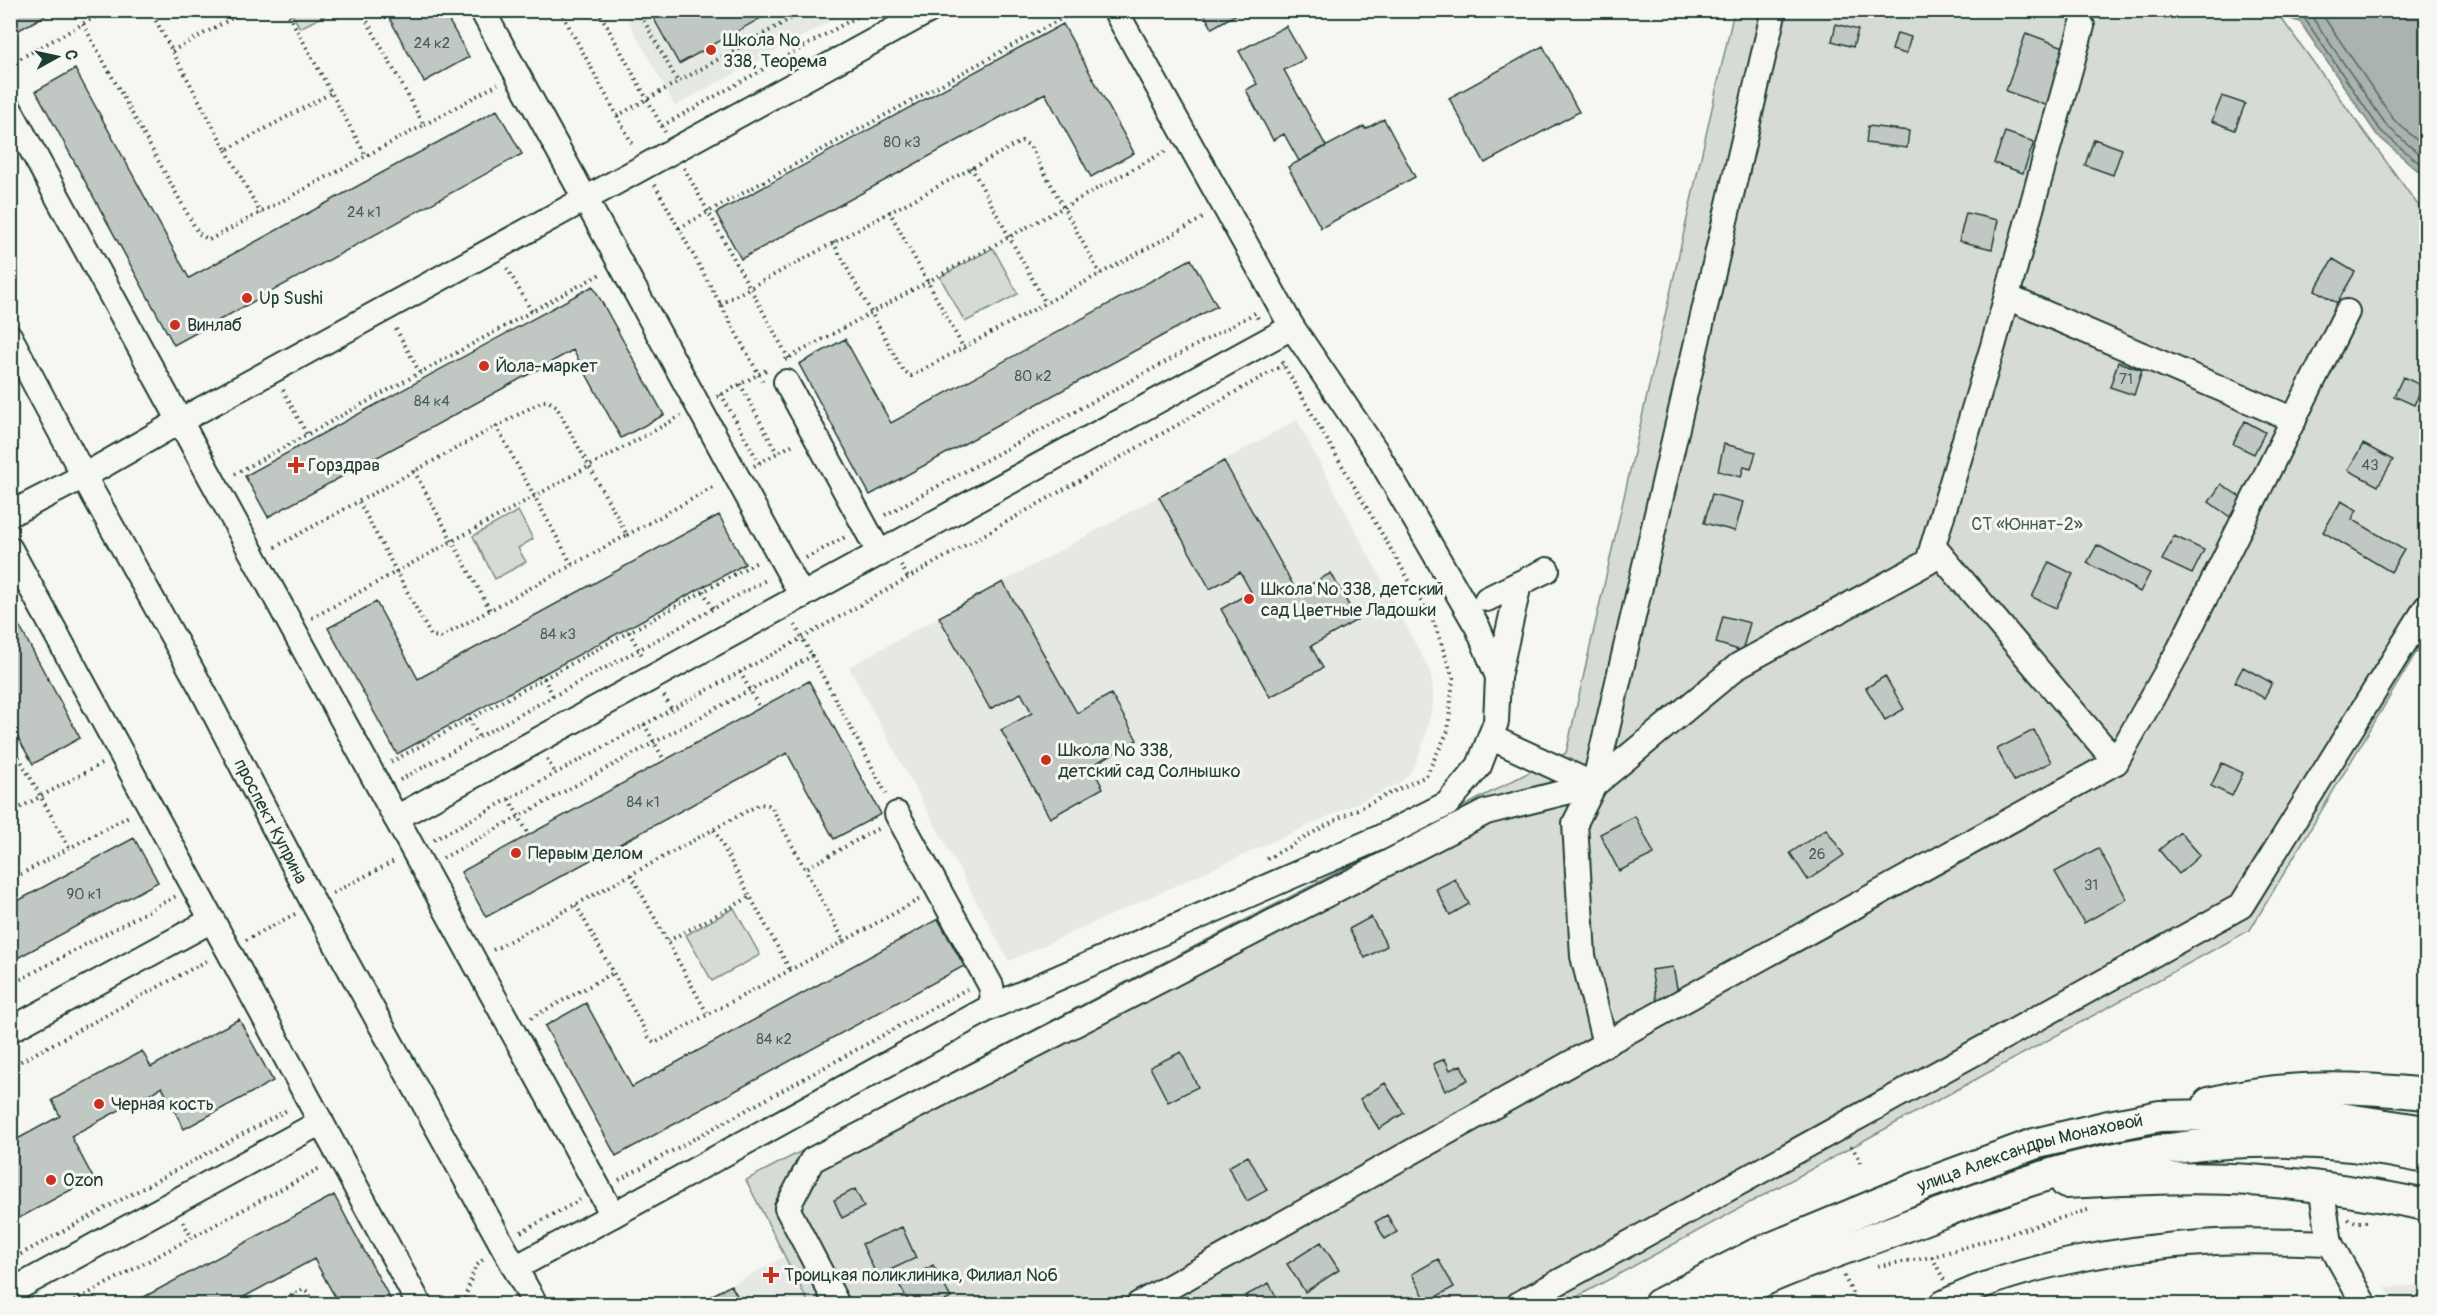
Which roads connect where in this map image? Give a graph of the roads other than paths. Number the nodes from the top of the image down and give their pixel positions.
1 (483, 10) edge
2 (930, 10) edge
3 (1115, 10) edge
4 (1774, 10) edge
5 (2082, 26) dead end
6 (10, 110) edge
7 (585, 199) junction
8 (2007, 297) junction
9 (2347, 312) dead end
10 (1292, 327) junction
11 (10, 337) edge
12 (782, 374) road end
13 (180, 420) junction
14 (2294, 420) junction
15 (84, 476) junction
16 (10, 514) edge
17 (1933, 546) junction
18 (12, 557) edge
19 (871, 559) junction
20 (1548, 570) dead end
21 (1519, 584) junction
22 (802, 596) junction
23 (1487, 599) dead end
24 (2427, 608) edge
25 (1498, 677) junction
26 (1490, 737) junction
27 (2116, 762) junction
28 (1594, 785) junction
29 (396, 818) junction
30 (892, 819) road end
31 (212, 920) junction
32 (989, 1008) junction
33 (10, 1030) edge
34 (1605, 1044) junction
35 (2427, 1094) edge
36 (2160, 1116) junction
37 (321, 1122) junction
38 (2427, 1131) edge
39 (2427, 1158) edge
40 (2018, 1185) junction
41 (2321, 1187) junction
42 (2427, 1205) edge
43 (613, 1215) junction
44 (2330, 1243) junction
45 (515, 1268) junction
46 (10, 1292) edge
47 (419, 1305) edge
48 (535, 1305) edge
49 (837, 1305) edge
50 (1139, 1305) edge
51 (1519, 1305) edge
52 (1659, 1305) edge
53 (1716, 1305) edge
54 (1941, 1305) edge
55 (2364, 1305) edge

1 - 7 street
2 - 7 street
3 - 10 street
4 - 28 street
5 - 8 street
6 - 13 street
7 - 13 street
7 - 22 street
8 - 14 street
8 - 17 street
9 - 14 street
10 - 19 street
10 - 25 street
11 - 15 street, проспект Куприна
12 - 19 street
13 - 15 street
13 - 29 street
14 - 27 street
15 - 16 street
15 - 45 street, проспект Куприна
17 - 27 street
17 - 28 street
18 - 31 street
19 - 22 street
20 - 21 street
21 - 23 street
21 - 25 street
22 - 29 street
24 - 51 street
25 - 26 street
26 - 28 street
26 - 32 street
27 - 34 street
28 - 34 street
28 - 49 street
29 - 43 street
30 - 32 street
31 - 33 street
31 - 37 street
32 - 43 street
34 - 50 street
35 - 36 main road
36 - 38 main road, улица Александры Монаховой
36 - 52 main road, улица Александры Монаховой
37 - 46 street
37 - 47 street
39 - 40 main road, улица Александры Монаховой
40 - 41 main road
40 - 53 main road, улица Александры Монаховой
41 - 42 main road
41 - 44 street
43 - 45 street
44 - 54 street
44 - 55 street
45 - 48 street, проспект Куприна

